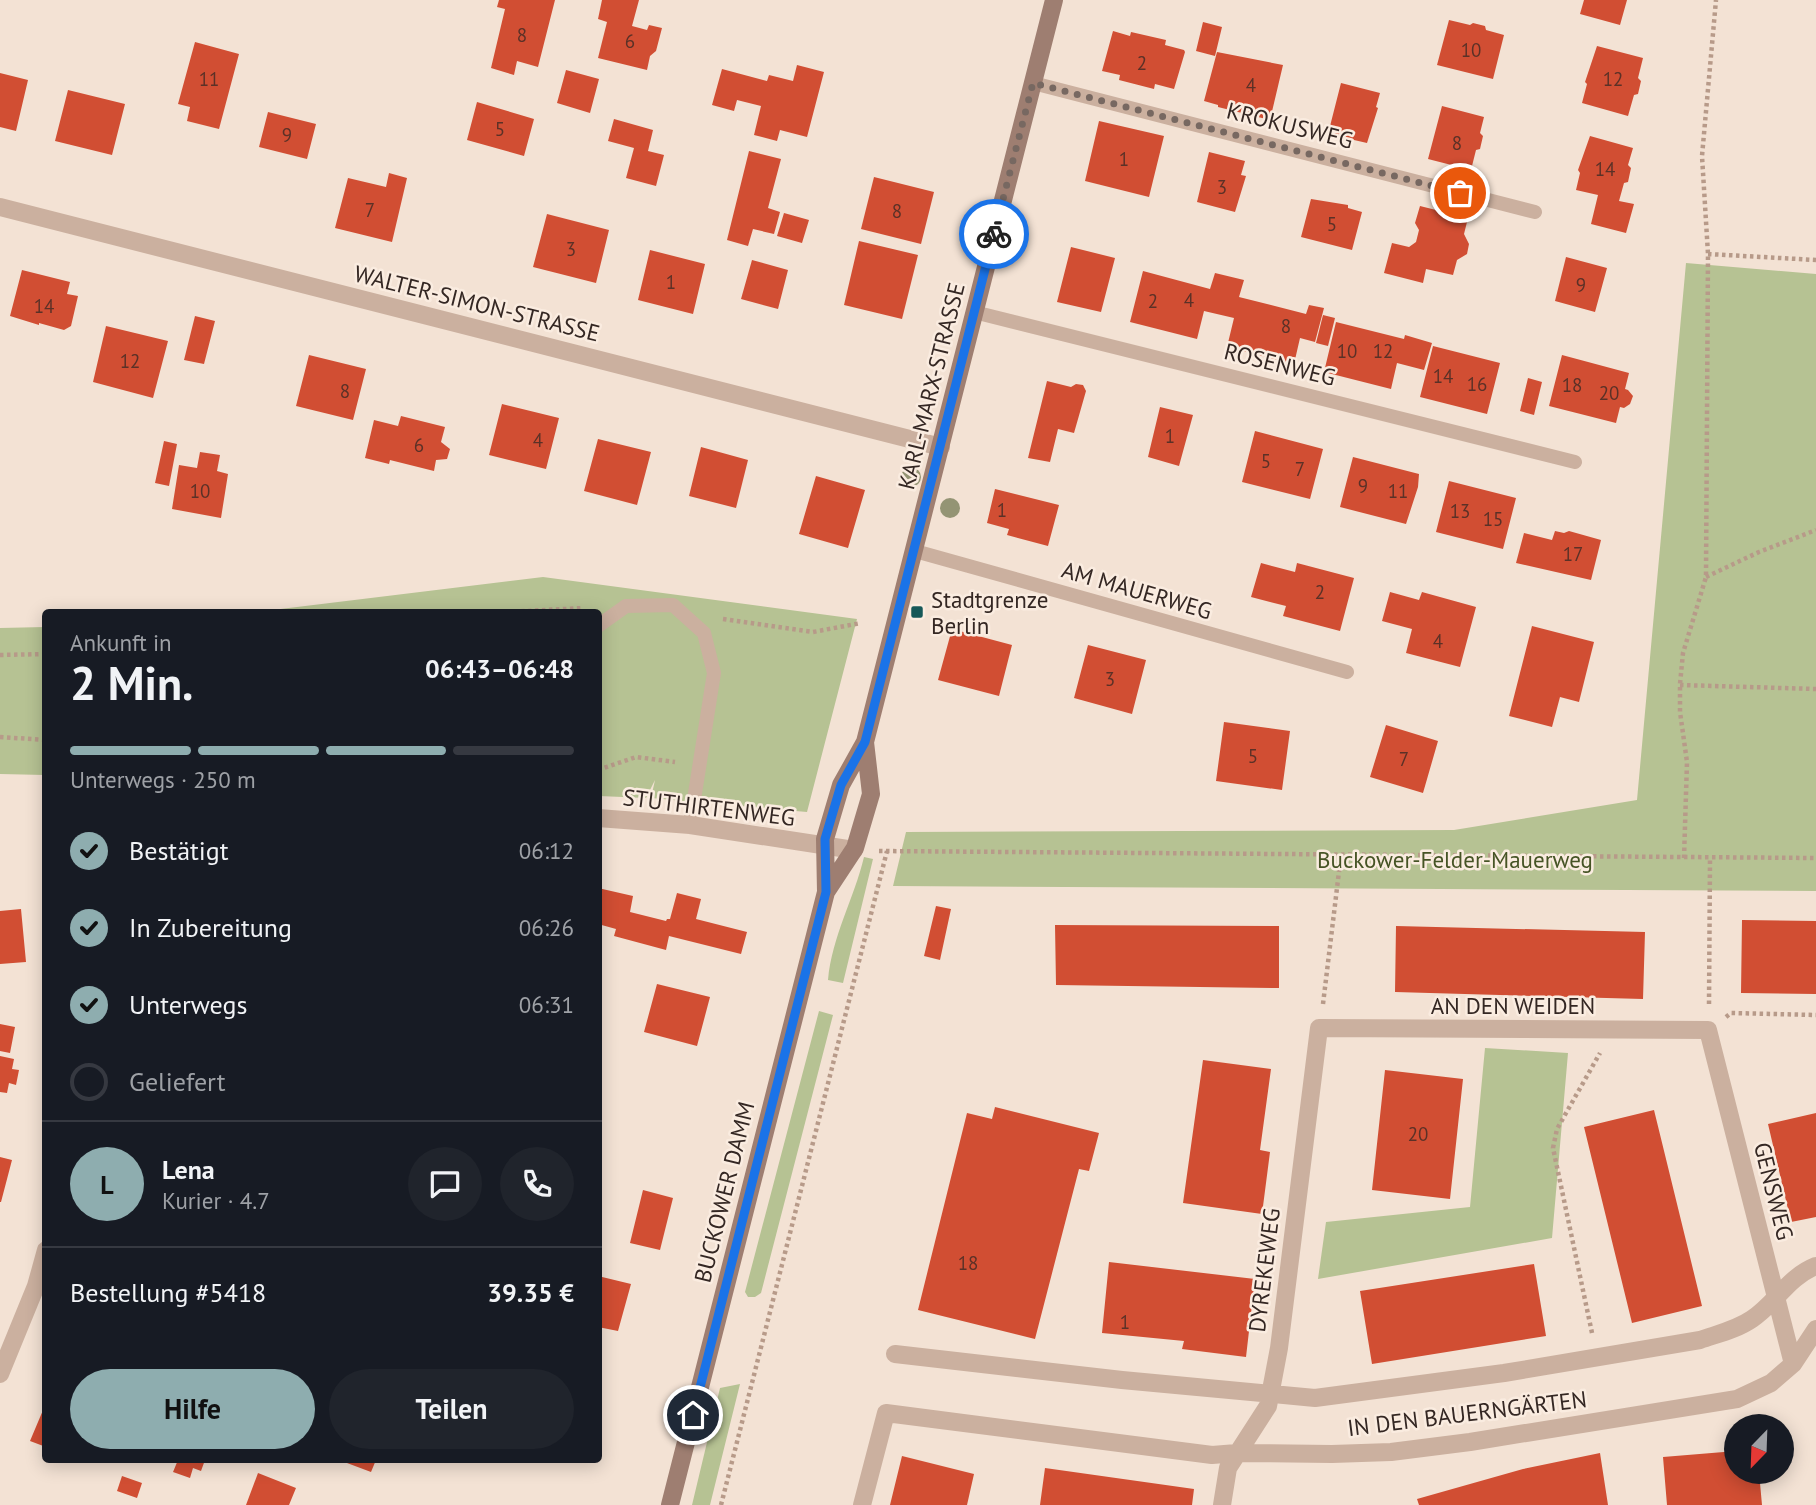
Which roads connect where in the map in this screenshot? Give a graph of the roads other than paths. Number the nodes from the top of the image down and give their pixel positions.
1 (1054, 0) edge
2 (1033, 83) junction
3 (0, 206) edge
4 (1535, 212) dead end
5 (974, 312) junction
6 (942, 447) junction
7 (1575, 462) dead end
8 (915, 551) junction
9 (602, 623) edge
10 (1347, 672) dead end
11 (865, 742) junction
12 (832, 813) joint
13 (602, 818) edge
14 (863, 821) joint
15 (690, 825) junction
16 (826, 846) junction
17 (854, 850) junction
18 (826, 892) junction
19 (1319, 1028) joint
20 (1708, 1030) joint
21 (42, 1265) edge
22 (1816, 1266) edge
23 (1776, 1296) junction
24 (1816, 1329) edge
25 (895, 1354) dead end
26 (1793, 1364) junction
27 (0, 1374) edge
28 (1271, 1394) junction
29 (1237, 1453) junction
30 (670, 1505) edge
31 (862, 1505) edge
32 (1222, 1505) edge

1 - 2 main road, KARL-MARX-STRASSE
2 - 4 lane, KROKUSWEG
2 - 5 main road, KARL-MARX-STRASSE
3 - 6 street, WALTER-SIMON-STRASSE
5 - 6 main road, KARL-MARX-STRASSE
5 - 7 lane, ROSENWEG
6 - 8 main road, KARL-MARX-STRASSE
8 - 10 lane, AM MAUERWEG
8 - 11 main road, KARL-MARX-STRASSE
9 - 15 lane
11 - 12 main road, KARL-MARX-STRASSE
11 - 14 main road, KARL-MARX-STRASSE
12 - 16 main road, BUCKOWER DAMM
13 - 15 street, STUTHIRTENWEG
14 - 17 main road, BUCKOWER DAMM
15 - 16 street, STUTHIRTENWEG
16 - 17 street, STUTHIRTENWEG
16 - 18 main road, BUCKOWER DAMM
17 - 18 main road, BUCKOWER DAMM
18 - 30 main road, BUCKOWER DAMM
19 - 20 street, AN DEN WEIDEN
19 - 28 street, DYREKEWEG
20 - 23 street, GENSWEG
21 - 27 street
22 - 23 street, IN DEN BAUERNGÄRTEN
23 - 26 street, GENSWEG
23 - 28 street, IN DEN BAUERNGÄRTEN
24 - 26 street, IN DEN BAUERNGÄRTEN
25 - 28 street, IN DEN BAUERNGÄRTEN
26 - 29 street, IN DEN BAUERNGÄRTEN
28 - 29 street, DYREKEWEG
29 - 31 street, IN DEN BAUERNGÄRTEN
29 - 32 street, DYREKEWEG

